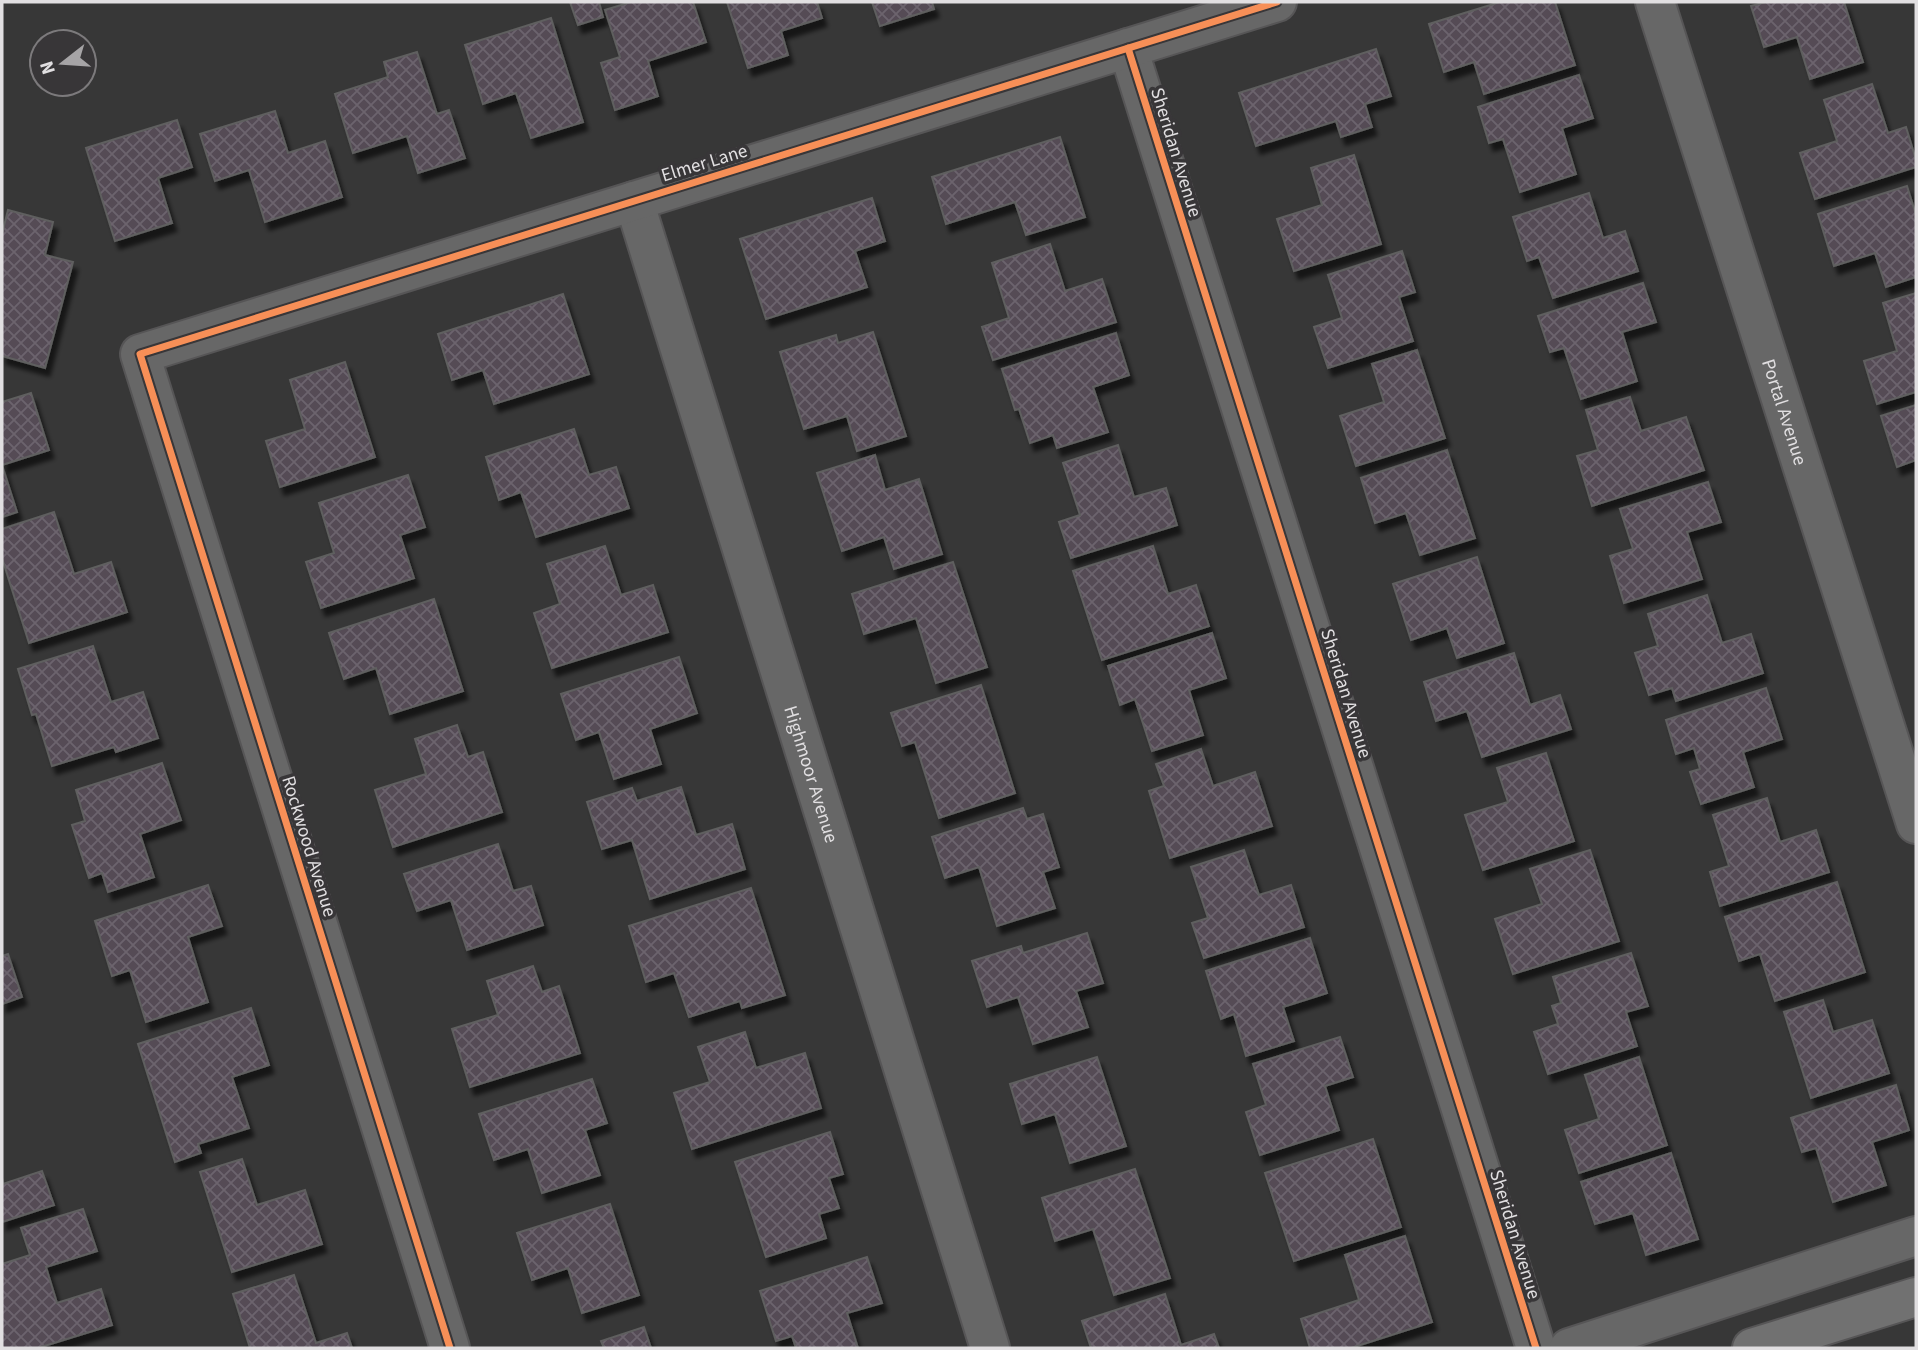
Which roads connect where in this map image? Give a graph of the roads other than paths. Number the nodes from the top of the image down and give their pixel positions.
1 (1277, 2) edge
2 (1655, 2) edge
3 (1128, 48) junction
4 (634, 201) junction
5 (140, 354) joint
6 (1916, 824) edge
7 (1916, 1236) edge
8 (1916, 1297) edge
9 (450, 1348) edge
10 (990, 1348) edge
11 (1536, 1348) edge
12 (1569, 1348) edge
13 (1752, 1348) edge

1 - 3 street, Elmer Lane
2 - 6 street, Portal Avenue
3 - 4 street, Elmer Lane
3 - 11 street, Sheridan Avenue
4 - 5 street, Elmer Lane
4 - 10 street, Highmoor Avenue
5 - 9 street, Rockwood Avenue
7 - 12 street
8 - 13 main road

